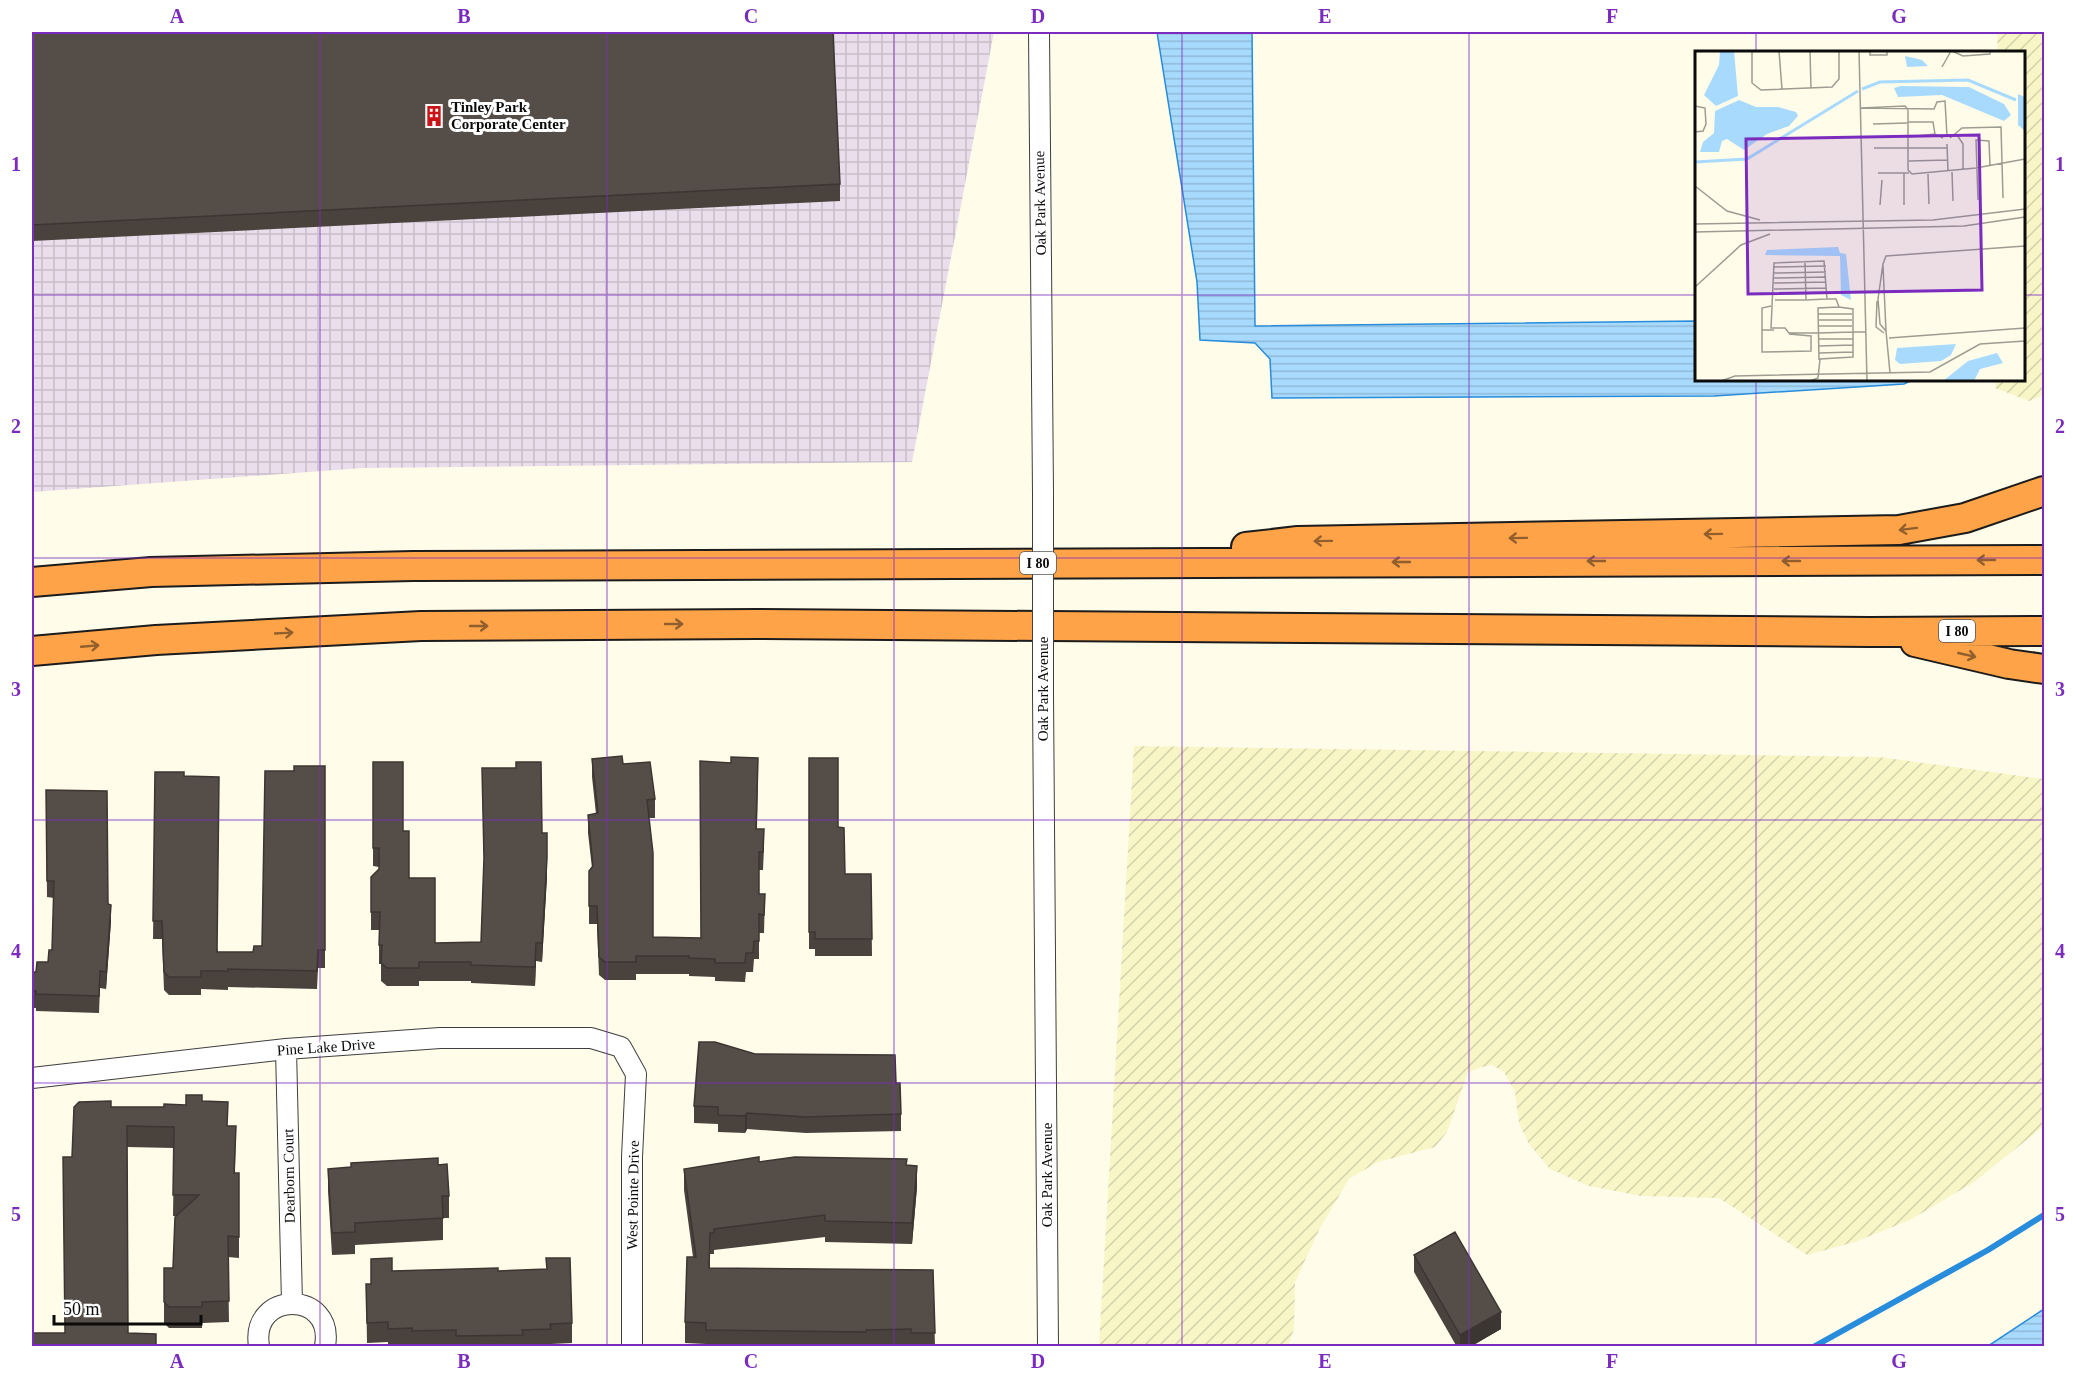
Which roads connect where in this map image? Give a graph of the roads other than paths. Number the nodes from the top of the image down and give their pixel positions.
1 (1039, 32) edge
2 (2044, 491) edge
3 (2044, 560) edge
4 (1085, 563) junction
5 (32, 582) edge
6 (2044, 631) edge
7 (1870, 632) junction
8 (32, 651) edge
9 (2044, 669) edge
10 (621, 1047) joint
11 (286, 1049) junction
12 (32, 1078) edge
13 (292, 1303) junction
14 (259, 1347) edge
15 (325, 1347) edge
16 (632, 1347) edge
17 (1048, 1347) edge

1 - 17 street, Oak Park Avenue, bridge
2 -> 4 highway
3 -> 4 highway, I 80
4 - 5 highway, I 80
6 - 7 highway, I 80
8 -> 7 highway, I 80
7 -> 9 highway
10 - 11 street, Pine Lake Drive
10 - 16 street, West Pointe Drive
11 - 12 street, Pine Lake Drive
11 - 13 street, Dearborn Court
13 - 14 street
13 - 15 street

